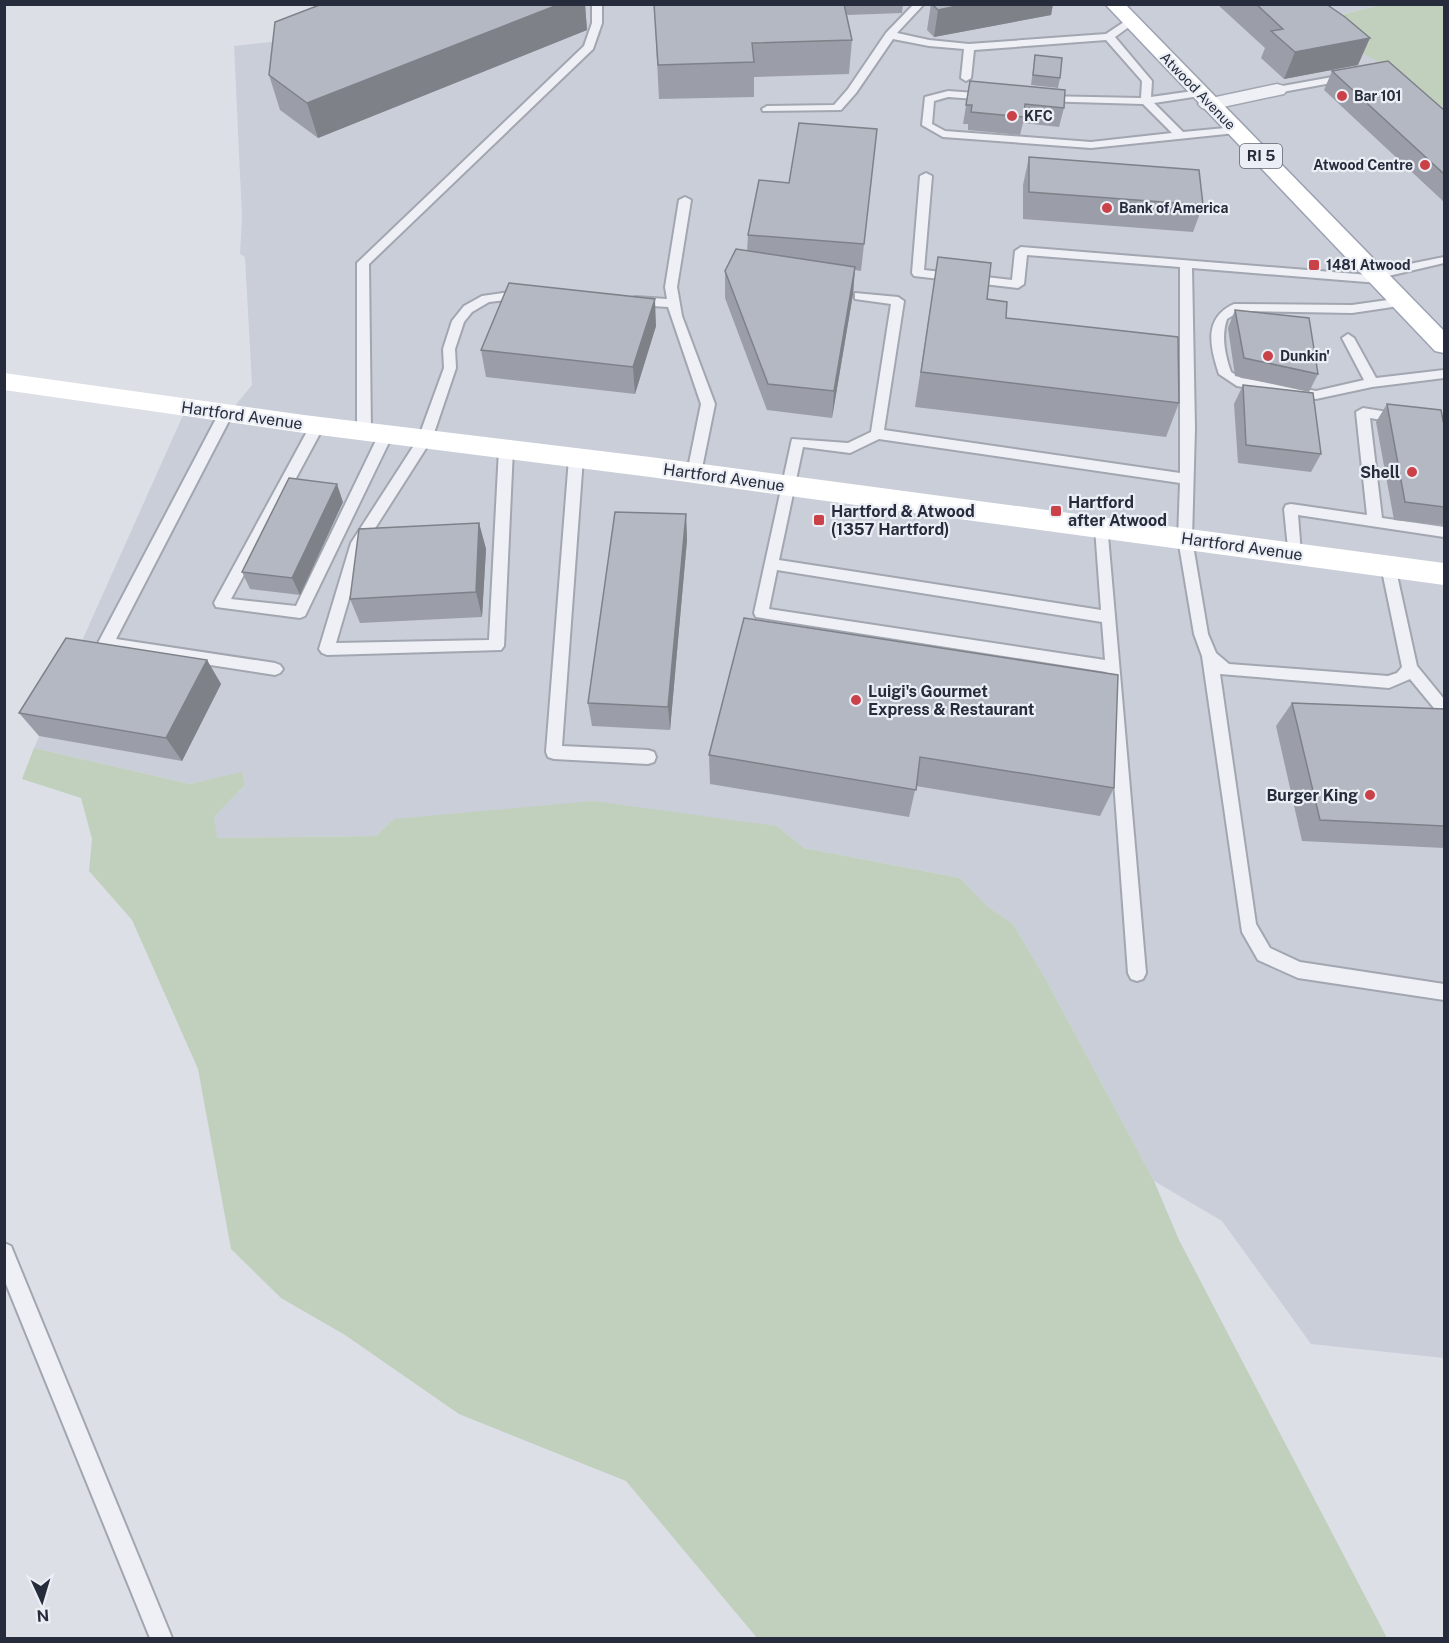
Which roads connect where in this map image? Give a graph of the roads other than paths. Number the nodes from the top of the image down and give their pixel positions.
1 (597, 4) edge
2 (920, 4) edge
3 (1114, 4) edge
4 (1130, 22) junction
5 (890, 35) junction
6 (1109, 37) junction
7 (969, 47) junction
8 (1356, 76) edge
9 (966, 78) dead end
10 (1277, 90) joint
11 (1004, 97) edge
12 (1204, 98) junction
13 (1027, 99) edge
14 (1146, 101) junction
15 (767, 109) dead end
16 (1236, 130) junction
17 (1181, 136) junction
18 (926, 176) dead end
19 (685, 200) dead end
20 (1444, 260) edge
21 (1186, 264) junction
22 (1377, 277) junction
23 (540, 294) edge
24 (859, 296) dead end
25 (617, 300) edge
26 (673, 303) junction
27 (1405, 305) junction
28 (1444, 337) edge
29 (1348, 338) dead end
30 (1444, 345) edge
31 (1444, 374) edge
32 (4, 381) edge
33 (1372, 383) junction
34 (226, 413) junction
35 (1444, 425) edge
36 (317, 426) junction
37 (375, 433) junction
38 (877, 434) junction
39 (425, 439) junction
40 (506, 449) junction
41 (1367, 450) junction
42 (1381, 452) dead end
43 (576, 458) junction
44 (694, 473) junction
45 (1186, 478) junction
46 (1370, 482) junction
47 (1387, 485) dead end
48 (788, 486) junction
49 (1375, 521) junction
50 (1102, 528) junction
51 (1444, 532) edge
52 (1185, 539) junction
53 (1294, 554) junction
54 (771, 564) junction
55 (1388, 566) junction
56 (1444, 574) edge
57 (1109, 617) junction
58 (1210, 656) junction
59 (1113, 667) junction
60 (1410, 668) junction
61 (275, 669) dead end
62 (1444, 709) edge
63 (648, 757) dead end
64 (1137, 973) dead end
65 (1444, 992) edge
66 (4, 1253) edge
67 (161, 1638) edge

1 - 37 lane
2 - 5 lane
3 - 4 main road, Atwood Avenue / RI 5
4 - 6 lane
4 - 12 main road, Atwood Avenue / RI 5
5 - 7 lane
5 - 15 lane
6 - 7 lane
6 - 14 lane
7 - 9 lane
8 - 10 lane
10 - 12 street
11 - 17 lane
12 - 14 lane
12 - 16 main road, Atwood Avenue / RI 5
13 - 14 lane
14 - 17 lane
16 - 17 lane
16 - 22 main road, Atwood Avenue / RI 5
18 - 21 lane
19 - 26 lane
20 - 22 lane
21 - 22 lane
21 - 45 lane
22 - 27 main road, Atwood Avenue / RI 5
23 - 39 lane
24 - 38 lane
25 - 26 lane
26 - 44 lane
27 - 28 main road, Atwood Avenue / RI 5
27 - 30 main road, Atwood Avenue / RI 5
27 - 33 lane
29 - 33 lane
31 - 33 lane
32 - 34 main road, Hartford Avenue
34 - 36 main road, Hartford Avenue
34 - 61 lane
35 - 41 lane
36 - 37 main road, Hartford Avenue
36 - 37 lane
37 - 39 main road, Hartford Avenue
38 - 45 lane
38 - 48 lane
39 - 40 main road, Hartford Avenue
39 - 40 lane
40 - 43 main road, Hartford Avenue
41 - 42 lane
41 - 46 lane
43 - 44 main road, Hartford Avenue
43 - 63 lane
44 - 48 main road, Hartford Avenue
45 - 52 lane
46 - 47 lane
46 - 49 lane
48 - 50 main road, Hartford Avenue
48 - 54 lane
49 - 51 lane
49 - 53 lane
50 - 52 main road, Hartford Avenue
50 - 57 lane
52 - 53 main road, Hartford Avenue
52 - 58 lane
53 - 55 main road, Hartford Avenue
54 - 57 lane
54 - 59 lane
55 - 56 main road, Hartford Avenue
55 - 60 lane
57 - 59 lane
58 - 60 lane
58 - 65 lane
59 - 64 lane
60 - 62 lane
66 - 67 lane

